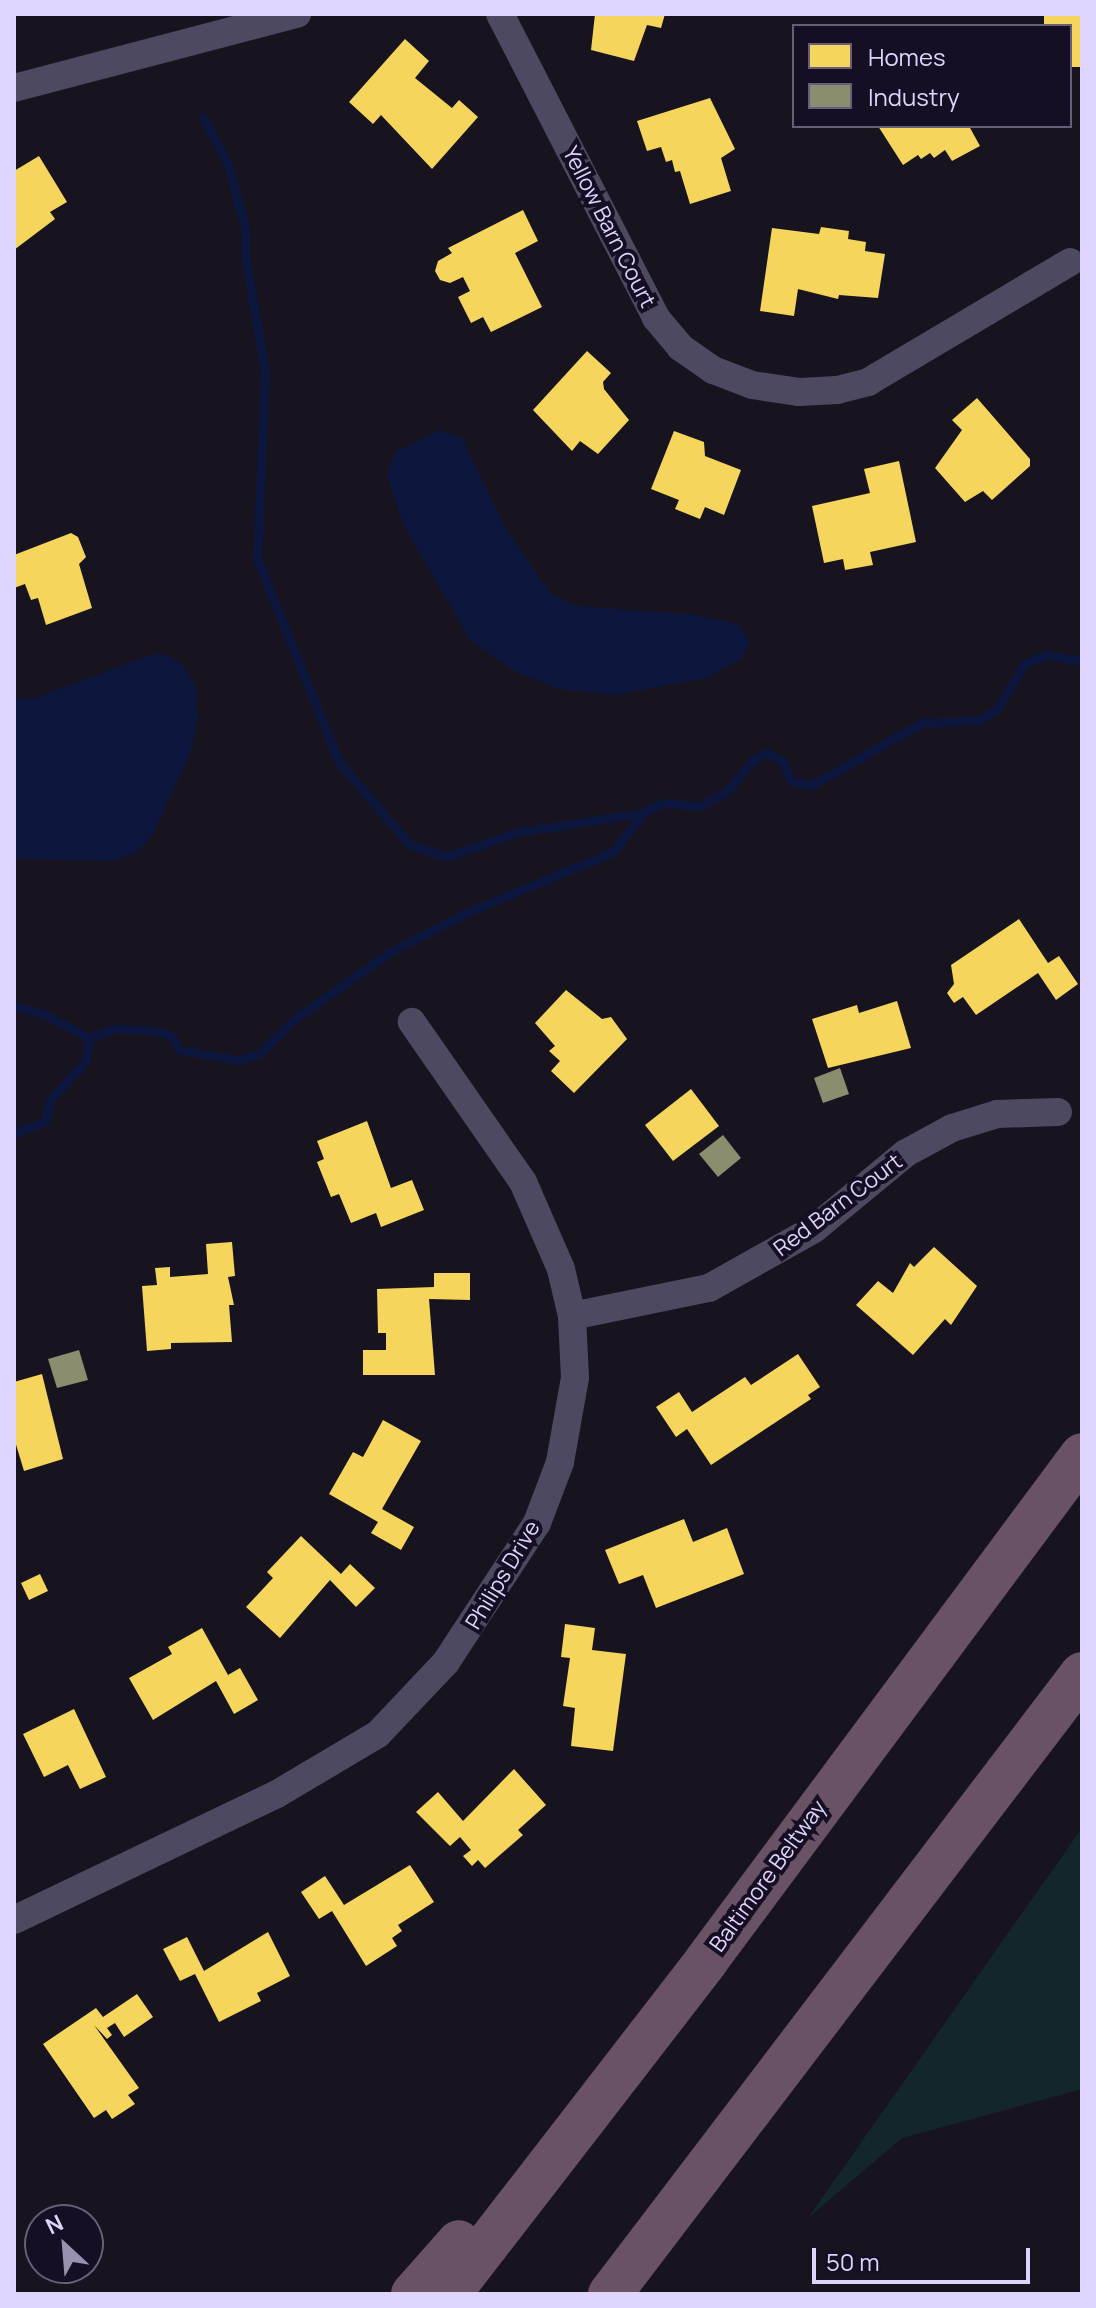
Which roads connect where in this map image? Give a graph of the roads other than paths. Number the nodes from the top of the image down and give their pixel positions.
1 (297, 14) edge
2 (500, 14) edge
3 (14, 88) edge
4 (1070, 262) dead end
5 (412, 1022) dead end
6 (1058, 1112) dead end
7 (572, 1316) junction
8 (1082, 1455) edge
9 (1082, 1674) edge
10 (14, 1920) edge
11 (890, 1926) junction
12 (706, 1961) junction
13 (413, 2294) edge
14 (449, 2294) edge
15 (610, 2294) edge
16 (643, 2294) edge

1 - 3 street
2 - 4 street, Yellow Barn Court
5 - 7 street, Philips Drive
6 - 7 street, Red Barn Court
7 - 10 street, Philips Drive
8 - 12 highway, Baltimore Beltway
9 - 11 highway
11 - 15 highway
11 - 16 highway
12 - 13 highway
12 - 14 highway, Baltimore Beltway

